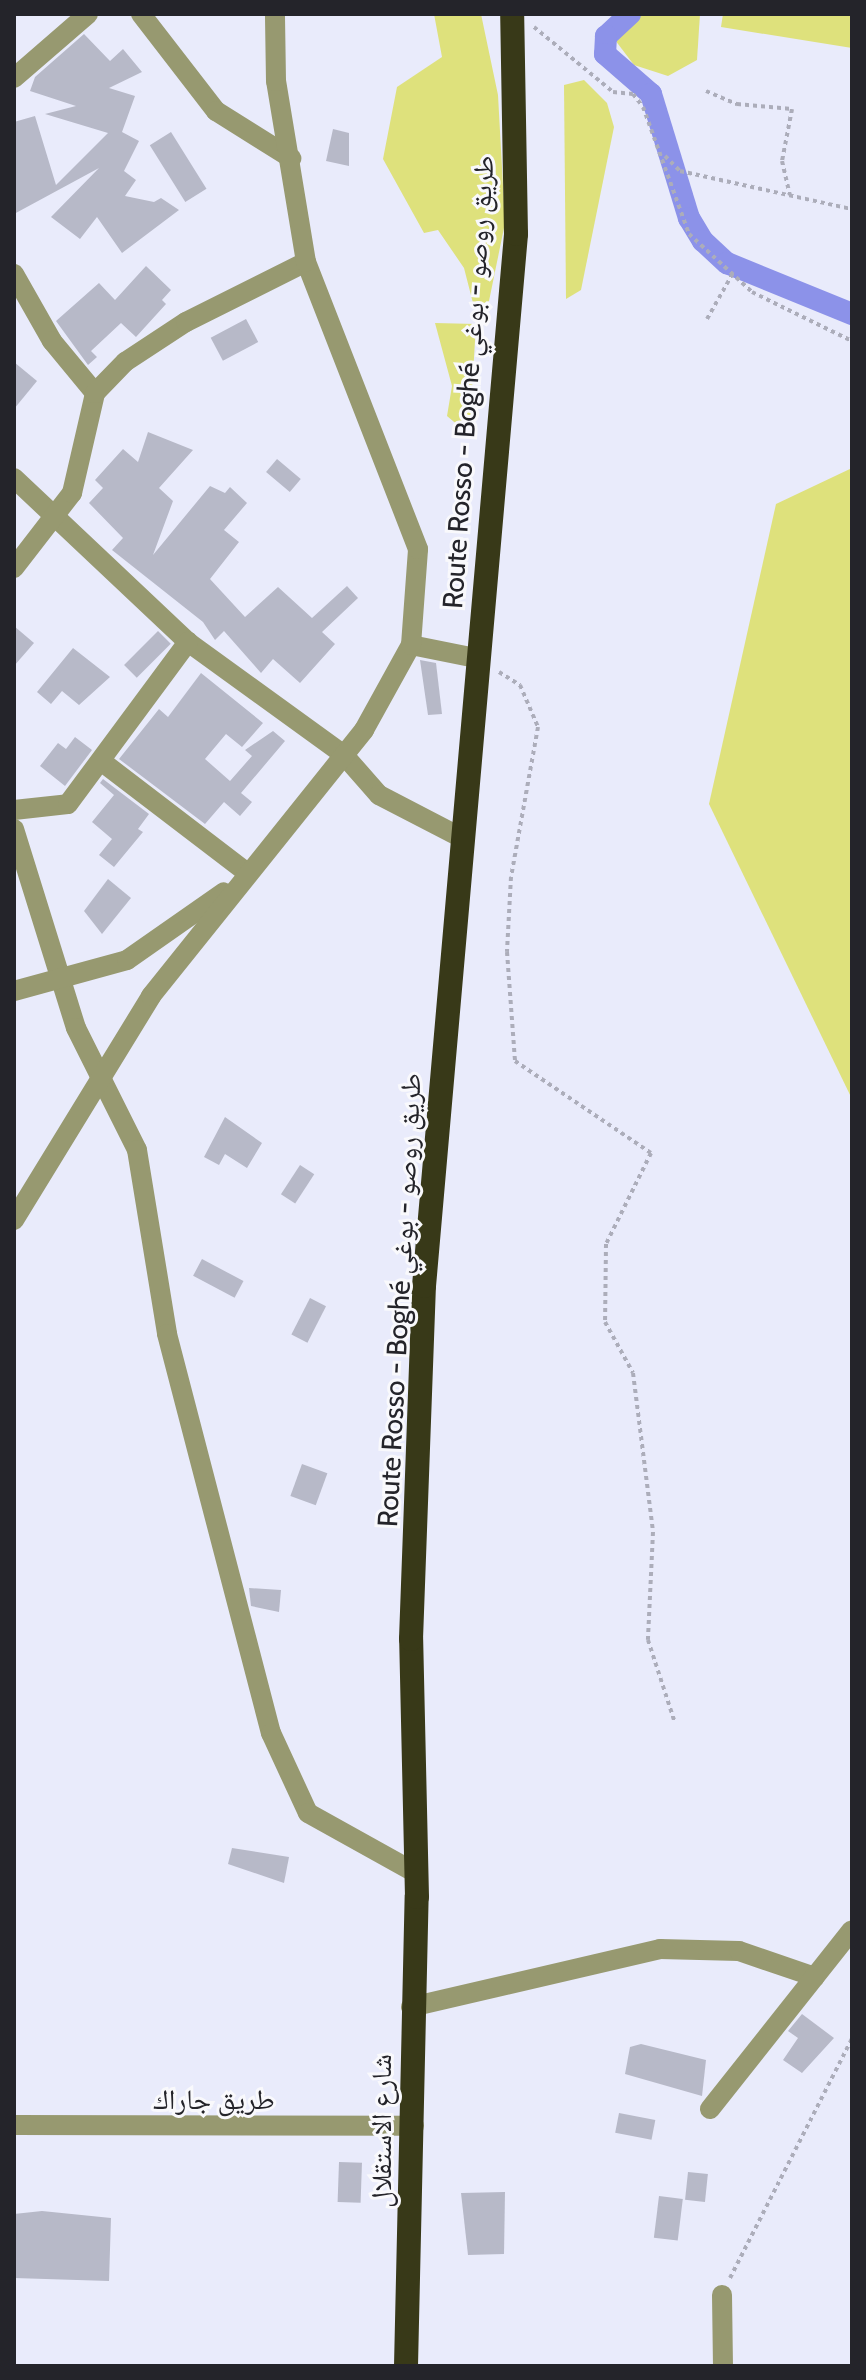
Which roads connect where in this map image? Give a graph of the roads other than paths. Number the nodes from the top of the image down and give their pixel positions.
1 (88, 14) edge
2 (141, 14) edge
3 (275, 14) edge
4 (521, 18) edge
5 (14, 78) edge
6 (291, 158) junction
7 (306, 262) junction
8 (14, 274) edge
9 (95, 393) junction
10 (14, 478) edge
11 (56, 514) junction
12 (14, 568) edge
13 (188, 642) junction
14 (411, 645) junction
15 (476, 658) junction
16 (343, 754) junction
17 (101, 761) junction
18 (14, 810) edge
19 (14, 829) edge
20 (460, 837) junction
21 (242, 878) junction
22 (61, 974) junction
23 (14, 991) edge
24 (102, 1079) junction
25 (24, 1190) edge
26 (14, 1220) edge
27 (416, 1885) junction
28 (852, 1930) edge
29 (815, 1977) junction
30 (411, 2007) junction
31 (710, 2109) dead end
32 (14, 2125) edge
33 (414, 2126) junction
34 (722, 2295) road end
35 (406, 2366) edge
36 (723, 2366) edge

1 - 5 street
2 - 6 street
3 - 6 street, Route Rosso - Boghé طريق روصو - بوغي
4 - 15 highway, Route Rosso - Boghé طريق روصو - بوغي
6 - 7 street, Route Rosso - Boghé طريق روصو - بوغي
7 - 9 street
7 - 14 street, Route Rosso - Boghé طريق روصو - بوغي
8 - 9 street
9 - 11 street
10 - 11 street
11 - 12 street
11 - 13 street
13 - 16 street
13 - 17 street
14 - 15 street, Route Rosso - Boghé طريق روصو - بوغي
14 - 16 street
15 - 20 highway, Route Rosso - Boghé طريق روصو - بوغي
16 - 20 street
16 - 21 street
17 - 18 street
17 - 21 street
19 - 22 street
20 - 27 highway, Route Rosso - Boghé طريق روصو - بوغي
21 - 22 street
21 - 24 street
22 - 23 street
22 - 24 street
24 - 25 street
24 - 27 street
25 - 26 street
27 - 30 highway, شارع الاستقلال
28 - 29 street
29 - 30 street
29 - 31 street
30 - 33 highway, شارع الاستقلال
32 - 33 street, طريق جاراك
33 - 35 highway, شارع الاستقلال
34 - 36 street

